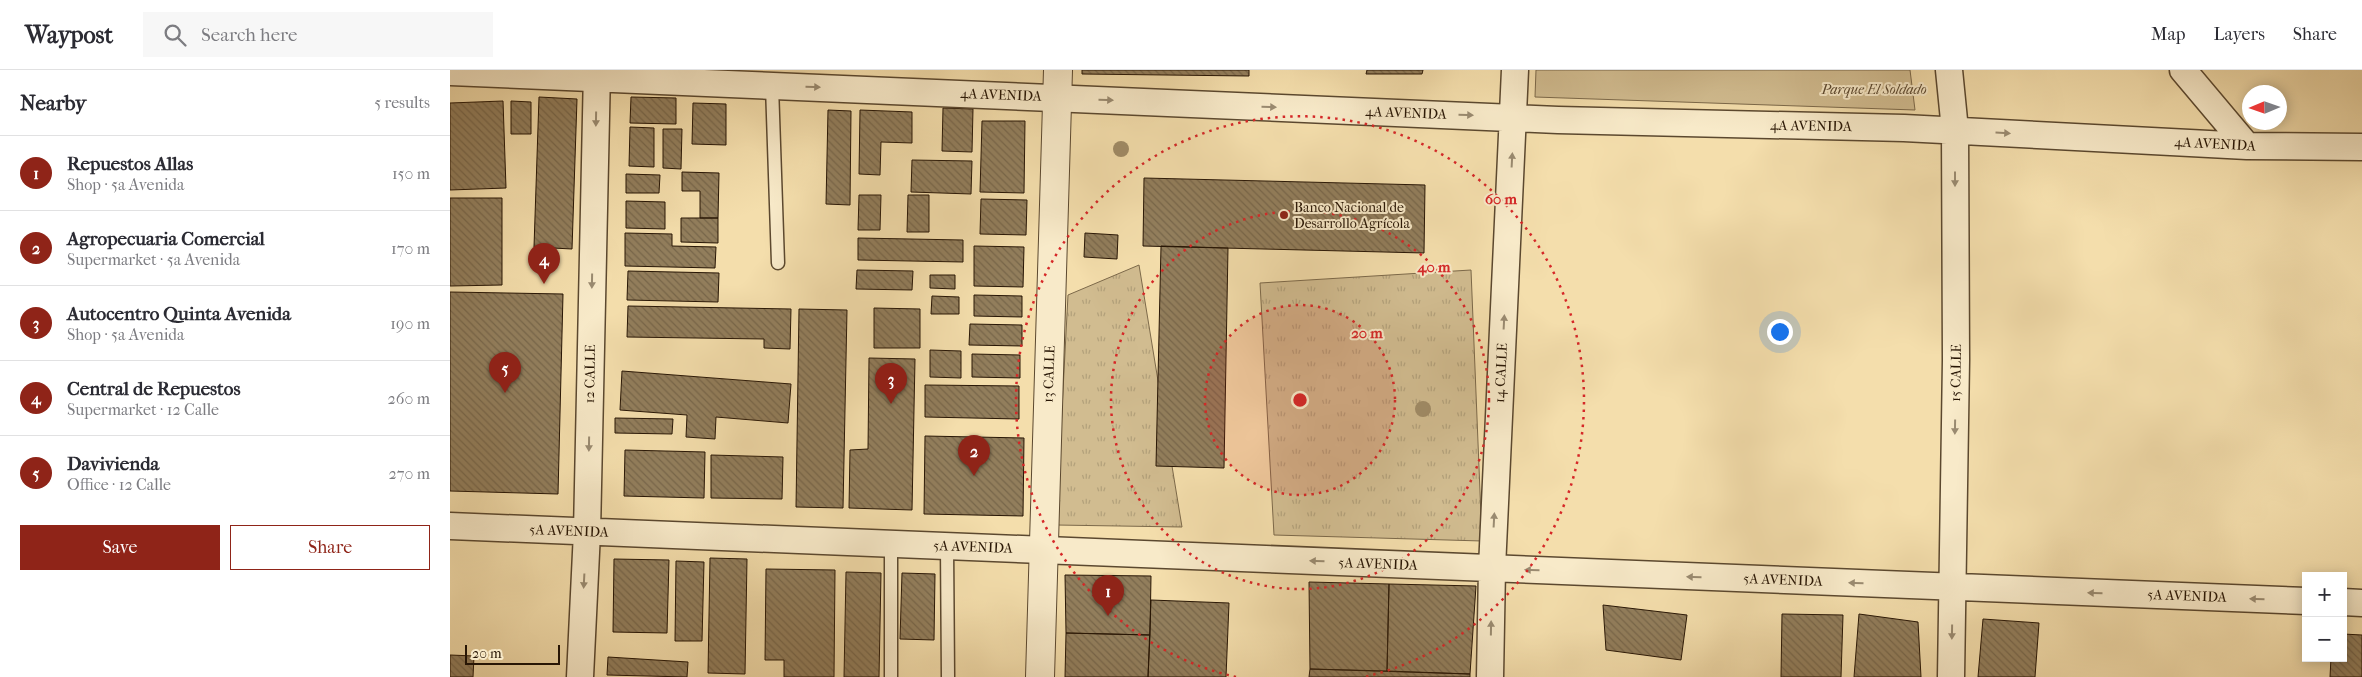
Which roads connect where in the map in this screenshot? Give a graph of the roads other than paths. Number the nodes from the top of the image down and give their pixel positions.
1 (1058, 70) edge
2 (1515, 70) edge
3 (1949, 70) edge
4 (2183, 70) edge
5 (450, 72) edge
6 (508, 72) edge
7 (597, 74) edge
8 (772, 86) junction
9 (1058, 98) junction
10 (1514, 117) junction
11 (1955, 130) junction
12 (2248, 146) junction
13 (2362, 147) edge
14 (778, 263) dead end
15 (450, 526) edge
16 (587, 532) junction
17 (892, 544) junction
18 (947, 546) junction
19 (1044, 550) junction
20 (1492, 568) junction
21 (1952, 587) junction
22 (2302, 601) edge
23 (2347, 602) edge
24 (2362, 603) edge
25 (580, 677) edge
26 (891, 677) edge
27 (948, 677) edge
28 (1040, 677) edge
29 (1490, 677) edge
30 (1951, 677) edge

1 - 9 street, 13 CALLE
2 - 10 street, 14 CALLE
3 - 11 street, 15 CALLE
4 - 12 street
5 - 6 street, 4A AVENIDA
6 - 7 street, 4A AVENIDA
7 - 8 street, 4A AVENIDA
7 -> 16 street, 12 CALLE
8 -> 9 street, 4A AVENIDA
8 - 14 lane
9 -> 10 street, 4A AVENIDA
9 - 19 street, 13 CALLE
10 - 11 street, 4A AVENIDA
20 -> 10 street, 14 CALLE
11 -> 12 street, 4A AVENIDA
11 -> 21 street, 15 CALLE
12 - 13 street, 4A AVENIDA
15 - 16 street, 5A AVENIDA
16 - 17 street, 5A AVENIDA
16 -> 25 street, 12 CALLE
17 - 18 street, 5A AVENIDA
17 - 26 lane
18 - 19 street, 5A AVENIDA
18 - 27 lane
20 -> 19 street, 5A AVENIDA
19 - 28 street, 13 CALLE
21 -> 20 street, 5A AVENIDA
29 -> 20 street, 14 CALLE
22 -> 21 street, 5A AVENIDA
21 -> 30 street, 15 CALLE
23 - 24 street

